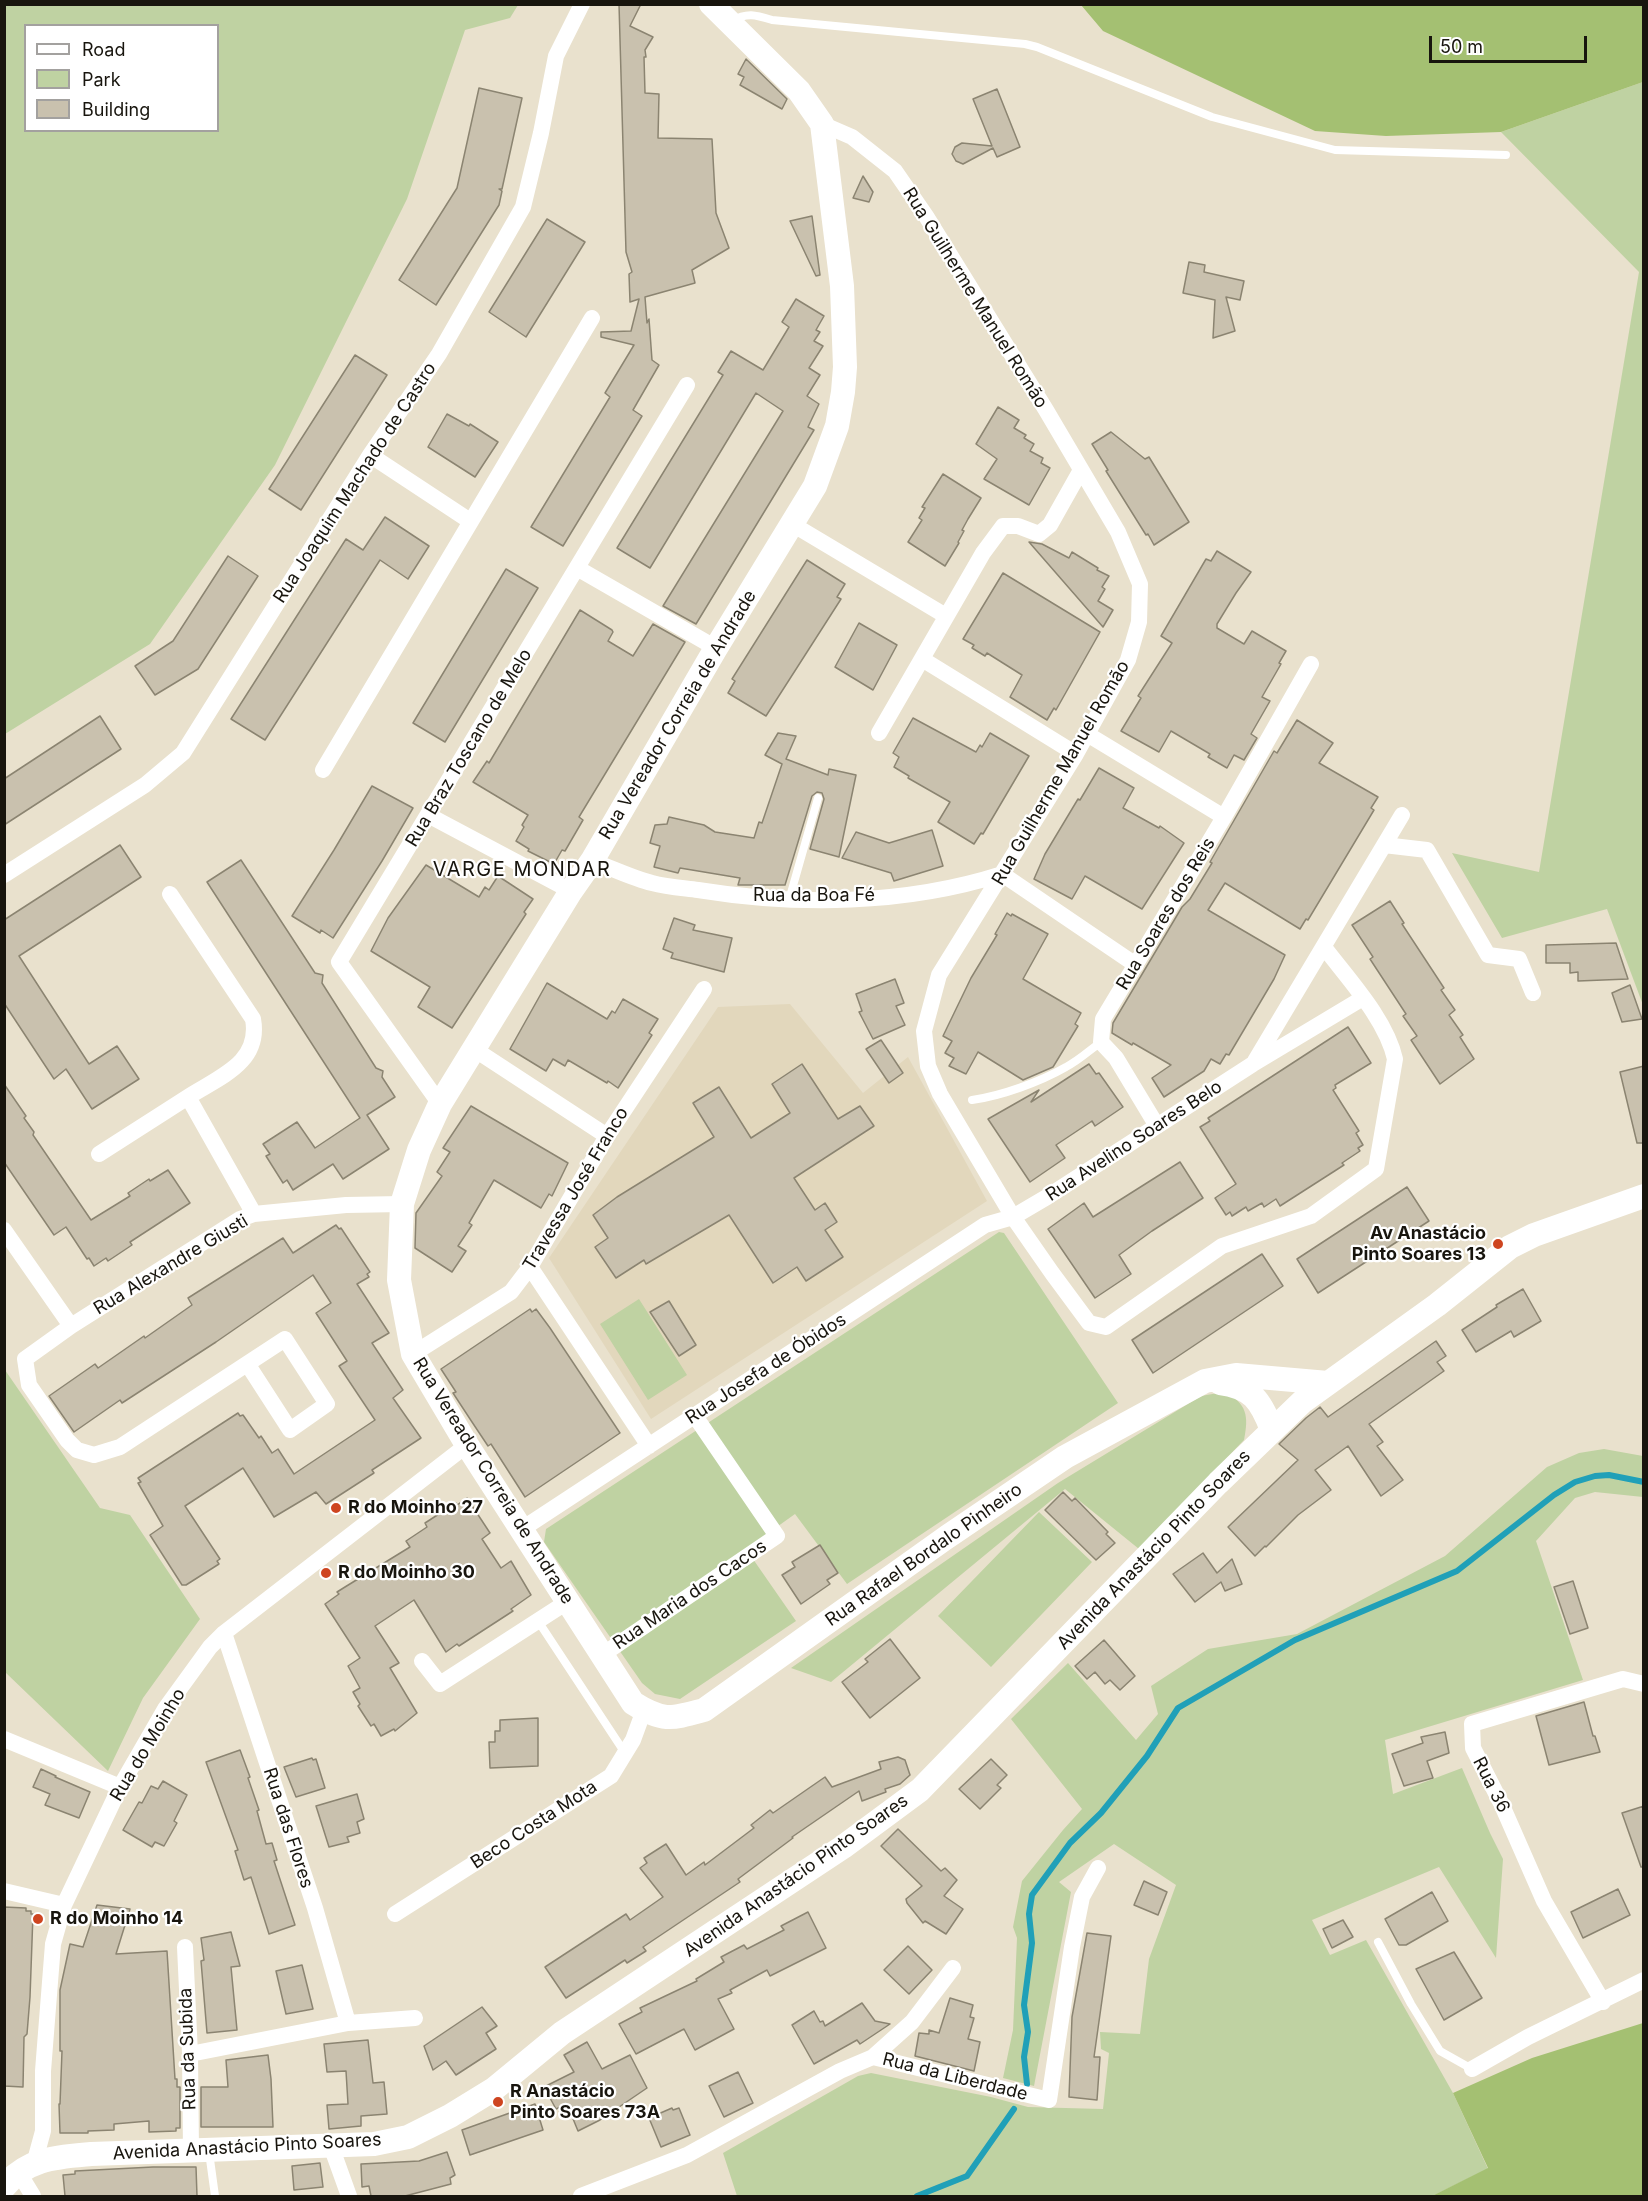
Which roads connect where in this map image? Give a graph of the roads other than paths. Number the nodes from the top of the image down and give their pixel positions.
1 (582, 4) edge
2 (711, 4) edge
3 (729, 13) edge
4 (822, 124) junction
5 (1506, 155) dead end
6 (592, 318) dead end
7 (687, 385) dead end
8 (370, 455) junction
9 (1081, 470) junction
10 (470, 521) junction
11 (792, 524) junction
12 (577, 568) junction
13 (946, 616) junction
14 (716, 648) junction
15 (922, 659) junction
16 (1311, 664) dead end
17 (879, 733) dead end
18 (1087, 734) junction
19 (1076, 754) junction
20 (323, 770) dead end
21 (818, 798) dead end
22 (428, 815) junction
23 (1402, 815) dead end
24 (1224, 817) junction
25 (1384, 845) junction
26 (592, 861) junction
27 (1002, 874) junction
28 (4, 875) edge
29 (571, 891) junction
30 (170, 894) dead end
31 (789, 900) junction
32 (1324, 947) junction
33 (1136, 965) junction
34 (704, 989) dead end
35 (1533, 993) dead end
36 (1363, 998) junction
37 (1101, 1042) junction
38 (474, 1049) junction
39 (1253, 1064) junction
40 (188, 1096) junction
41 (972, 1100) dead end
42 (440, 1104) junction
43 (1157, 1126) junction
44 (607, 1136) junction
45 (99, 1154) dead end
46 (1644, 1196) edge
47 (402, 1204) junction
48 (254, 1214) junction
49 (1013, 1217) junction
50 (4, 1230) edge
51 (530, 1267) junction
52 (71, 1326) junction
53 (413, 1354) junction
54 (248, 1365) junction
55 (1270, 1377) junction
56 (1205, 1382) junction
57 (1329, 1383) junction
58 (1295, 1408) junction
59 (695, 1416) junction
60 (1268, 1419) junction
61 (467, 1445) junction
62 (649, 1446) junction
63 (522, 1529) junction
64 (567, 1602) junction
65 (538, 1621) junction
66 (224, 1633) junction
67 (602, 1655) junction
68 (422, 1661) dead end
69 (1644, 1683) edge
70 (644, 1710) junction
71 (4, 1739) edge
72 (625, 1753) junction
73 (120, 1787) junction
74 (1098, 1868) dead end
75 (4, 1891) edge
76 (64, 1905) junction
77 (395, 1914) dead end
78 (1378, 1942) dead end
79 (184, 1947) dead end
80 (953, 1968) dead end
81 (1644, 1980) edge
82 (1603, 2002) junction
83 (415, 2018) dead end
84 (348, 2024) junction
85 (190, 2054) junction
86 (873, 2057) junction
87 (1472, 2069) joint
88 (331, 2146) junction
89 (199, 2150) junction
90 (19, 2175) edge
91 (33, 2196) edge
92 (214, 2196) edge
93 (349, 2196) edge
94 (581, 2196) edge

1 - 8 street, Rua Joaquim Machado de Castro
2 - 3 street
3 - 4 street
3 - 5 lane
4 - 9 street, Rua Guilherme Manuel Romão
4 - 11 street, Rua Vereador Correia de Andrade
6 - 10 street
7 - 12 street, Rua Braz Toscano de Melo
8 - 10 street
8 - 28 street, Rua Joaquim Machado de Castro
9 - 13 street
9 - 18 street, Rua Guilherme Manuel Romão
10 - 20 street
11 - 13 street
11 - 14 street, Rua Vereador Correia de Andrade
12 - 14 street
12 - 22 street, Rua Braz Toscano de Melo
13 - 15 street
14 - 26 street, Rua Vereador Correia de Andrade
15 - 17 street
15 - 19 street
16 - 24 street, Rua Soares dos Reis
18 - 19 street, Rua Guilherme Manuel Romão
18 - 24 street
19 - 27 street, Rua Guilherme Manuel Romão
21 - 31 lane
22 - 29 street
22 - 42 street, Rua Braz Toscano de Melo
23 - 25 street, Rua Avelino Soares Belo
24 - 33 street, Rua Soares dos Reis
25 - 32 street, Rua Avelino Soares Belo
25 - 35 street
26 - 29 street, Rua Vereador Correia de Andrade
26 - 31 street, Rua da Boa Fé
27 - 31 street, Rua da Boa Fé
27 - 33 street
27 - 49 street, Rua Guilherme Manuel Romão
29 - 38 street, Rua Vereador Correia de Andrade
30 - 40 street
32 - 36 street
32 - 39 street, Rua Avelino Soares Belo
33 - 37 street, Rua Soares dos Reis
34 - 44 street, Travessa José Franco
36 - 39 street, Rua Avelino Soares Belo
36 - 49 street, Rua Guilherme Manuel Romão
37 - 41 lane
37 - 43 street
38 - 42 street, Rua Vereador Correia de Andrade
38 - 44 street
39 - 43 street, Rua Avelino Soares Belo
40 - 45 street
40 - 48 street
42 - 47 street, Rua Vereador Correia de Andrade
43 - 49 street, Rua Avelino Soares Belo
44 - 51 street, Travessa José Franco
46 - 57 street
47 - 48 street, Rua Alexandre Giusti
47 - 53 street, Rua Vereador Correia de Andrade
48 - 52 street, Rua Alexandre Giusti
49 - 59 street, Rua Josefa de Óbidos
50 - 52 street
51 - 53 street, Travessa José Franco
51 - 62 street
52 - 54 street, Rua Alexandre Giusti
53 - 61 street, Rua Vereador Correia de Andrade
54 - 54 street
55 - 56 street, Rua Rafael Bordalo Pinheiro
55 - 57 street, Rua Rafael Bordalo Pinheiro
55 - 58 street
56 - 60 street
56 - 70 street, Rua Rafael Bordalo Pinheiro
57 - 58 street
58 - 60 street
59 - 62 street, Rua Josefa de Óbidos
59 - 67 street, Rua Maria dos Cacos
60 - 88 street, Avenida Anastácio Pinto Soares
61 - 63 street, Rua Vereador Correia de Andrade
61 - 66 street, Rua do Moinho
62 - 63 street, Rua Josefa de Óbidos
63 - 64 street, Rua Vereador Correia de Andrade
64 - 65 street
64 - 67 street, Rua Vereador Correia de Andrade
65 - 68 street
65 - 72 lane
66 - 73 street, Rua do Moinho
66 - 84 street, Rua das Flores
67 - 70 street, Rua Vereador Correia de Andrade
69 - 82 street, Rua 36
70 - 72 street, Beco Costa Mota
71 - 73 street
72 - 77 street, Beco Costa Mota
73 - 76 street, Rua do Moinho
74 - 86 street, Rua da Liberdade
75 - 76 street
76 - 90 street, Rua do Moinho
78 - 87 lane
79 - 85 street, Rua da Subida
80 - 86 street
81 - 82 street
82 - 87 street
83 - 84 street
84 - 85 street
85 - 89 street, Rua da Subida
86 - 94 street, Rua da Liberdade
88 - 89 street, Avenida Anastácio Pinto Soares
88 - 93 street
89 - 90 street, Avenida Anastácio Pinto Soares
89 - 92 lane
90 - 91 street

